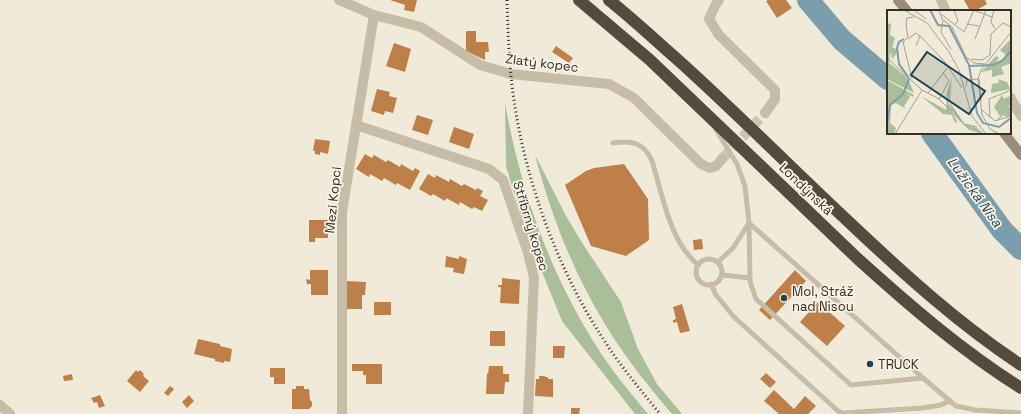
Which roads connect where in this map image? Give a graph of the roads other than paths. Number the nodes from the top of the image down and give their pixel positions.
1 (339, 0) edge
2 (579, 0) edge
3 (610, 0) edge
4 (719, 0) edge
5 (898, 0) edge
6 (941, 0) edge
7 (906, 10) edge
8 (946, 10) edge
9 (374, 15) junction
10 (1011, 99) edge
11 (765, 113) tunnel mouth
12 (705, 114) junction
13 (1021, 116) edge
14 (356, 125) junction
15 (1005, 134) edge
16 (613, 143) dead end
17 (1021, 155) edge
18 (722, 159) tunnel mouth
19 (749, 223) junction
20 (718, 262) junction
21 (698, 265) junction
22 (722, 275) junction
23 (750, 278) junction
24 (711, 284) junction
25 (1021, 364) edge
26 (923, 378) junction
27 (1021, 388) edge
28 (950, 401) junction
29 (0, 405) edge
30 (854, 413) edge
31 (1021, 413) edge
32 (10, 414) edge
33 (342, 414) edge
34 (528, 414) edge

1 - 9 street, Zlatý kopec
2 - 12 highway, Londýnská
3 - 25 highway, Londýnská
4 - 11 street
5 - 7 street
6 - 8 street
9 - 14 street, Mezi Kopci
9 - 18 street, Zlatý kopec
10 - 13 street
12 - 19 lane
12 - 27 highway, Londýnská
14 - 33 street, Mezi Kopci
14 - 34 street, Stříbrný kopec
15 - 17 street
16 - 21 lane
19 - 20 lane
19 - 23 lane
19 - 26 lane
20 - 21 lane
20 - 22 lane
21 - 24 lane
22 - 23 lane
22 - 24 lane
23 - 26 lane
24 - 30 lane
26 - 28 lane
28 - 30 lane
28 - 31 lane
29 - 32 street

